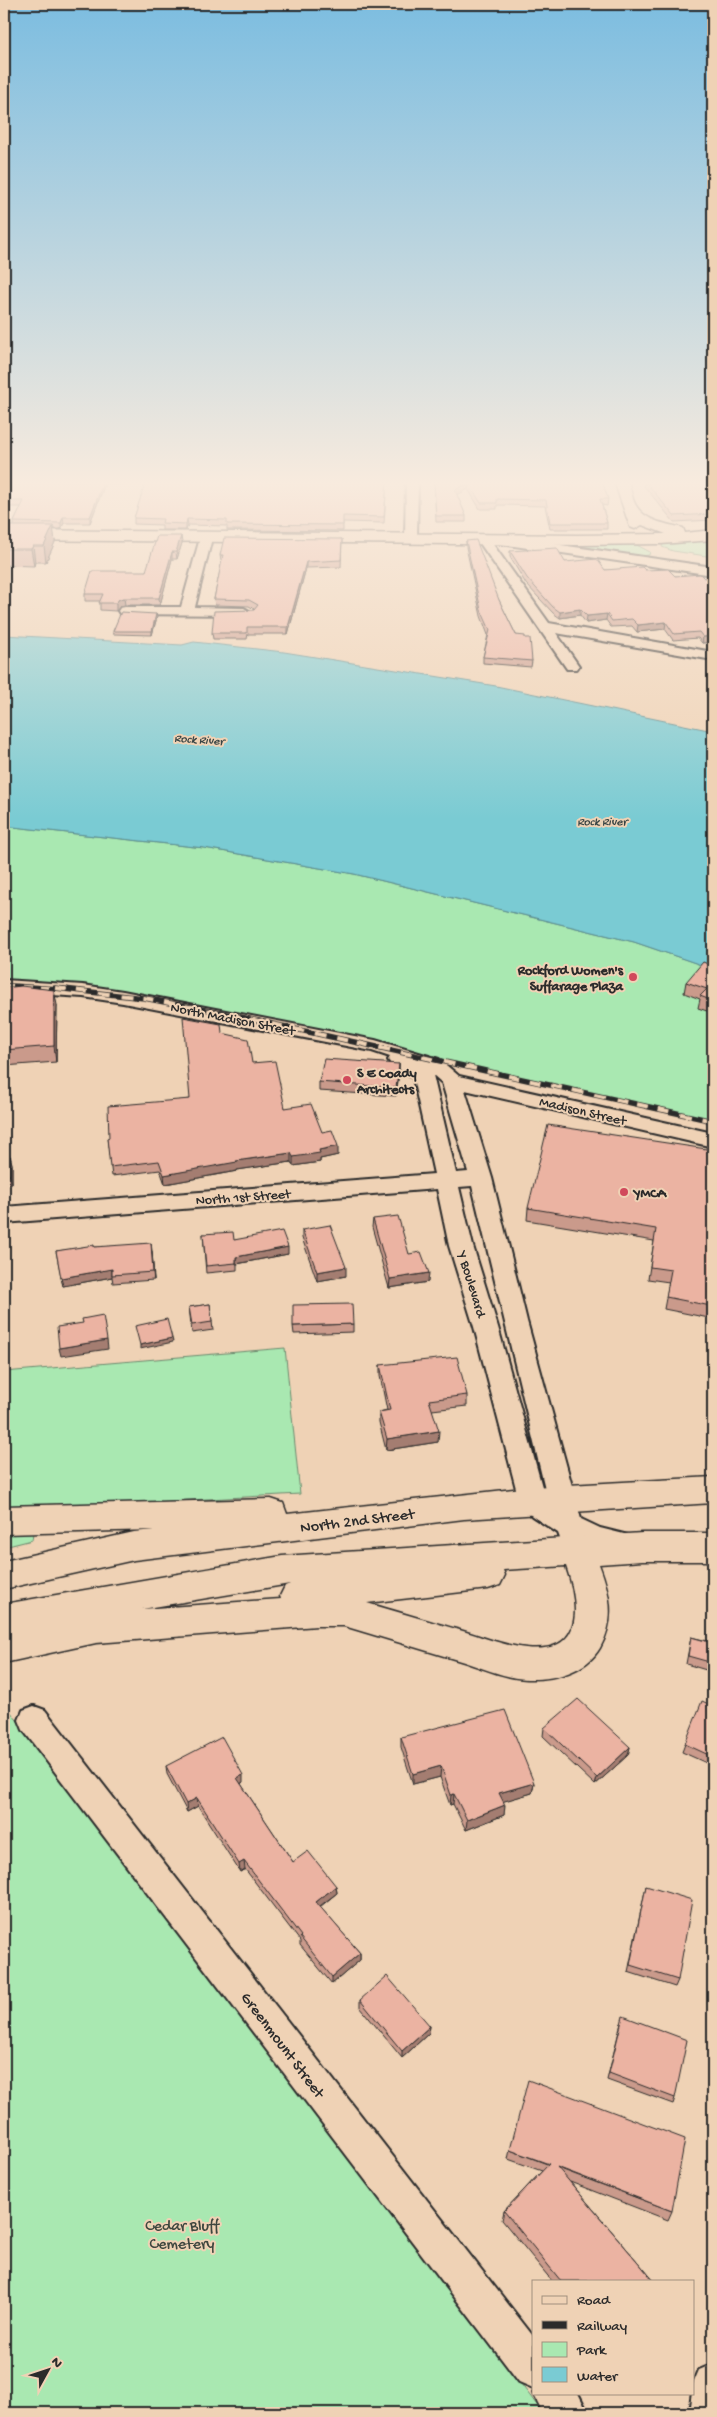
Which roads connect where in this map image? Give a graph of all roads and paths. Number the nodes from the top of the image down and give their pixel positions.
1 (192, 594) edge
2 (523, 594) edge
3 (125, 611) edge
4 (187, 612) junction
5 (249, 612) edge
6 (546, 627) junction
7 (555, 640) junction
8 (713, 656) edge
9 (572, 666) dead end
10 (713, 668) edge
11 (4, 986) edge
12 (375, 1046) junction
13 (452, 1081) junction
14 (713, 1140) edge
15 (481, 1178) junction
16 (446, 1180) junction
17 (4, 1214) edge
18 (713, 1490) edge
19 (464, 1506) junction
20 (560, 1519) junction
21 (4, 1520) edge
22 (713, 1547) edge
23 (4, 1575) edge
24 (4, 1619) edge
25 (98, 1628) junction
26 (4, 1648) edge
27 (34, 1720) dead end
28 (532, 2367) edge
29 (713, 2384) edge
30 (554, 2394) edge
31 (568, 2413) edge
32 (709, 2413) edge

1 - 4 street
2 - 6 street
3 - 4 street
4 - 5 street
6 - 7 street
6 - 8 street
7 - 9 street
7 - 10 street
11 - 12 street, North Madison Street
12 - 13 street, North Madison Street
12 - 16 street, Y Boulevard
13 - 14 street, Madison Street
13 - 15 street
15 - 16 street, North 1st Street
15 - 20 street
16 - 17 street, North 1st Street
16 - 20 street, Y Boulevard
18 - 20 main road, North 2nd Street
19 - 20 main road, North 2nd Street
19 - 21 main road
19 - 23 main road, North 2nd Street
20 - 22 main road, North 2nd Street
20 - 24 main road, North 2nd Street
20 - 25 main road
20 - 25 main road
25 - 26 main road
27 - 28 street, Greenmount Street
29 - 32 street
30 - 31 street

